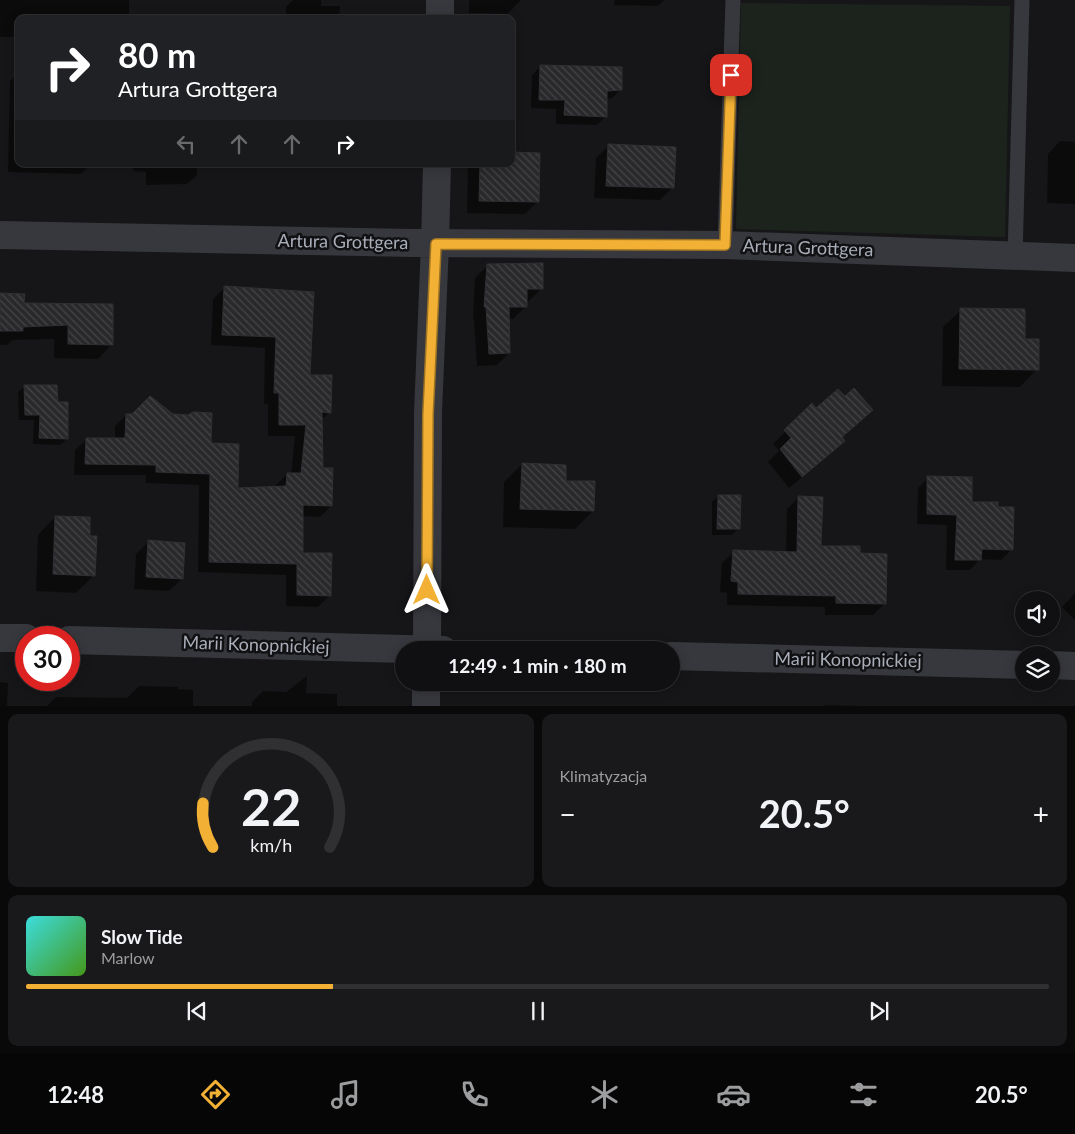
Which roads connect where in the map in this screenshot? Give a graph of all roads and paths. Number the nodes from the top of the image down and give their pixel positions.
1 (440, 0) edge
2 (733, 0) edge
3 (1022, 0) edge
4 (440, 15) edge
5 (437, 167) edge
6 (0, 235) edge
7 (436, 244) junction
8 (725, 245) junction
9 (1015, 256) junction
10 (1075, 258) edge
11 (0, 638) edge
12 (15, 638) edge
13 (80, 640) edge
14 (427, 641) edge
15 (395, 649) edge
16 (680, 656) edge
17 (1015, 664) edge
18 (1060, 665) edge
19 (1075, 666) edge
20 (426, 691) edge
21 (426, 706) edge

1 - 4 street
2 - 8 lane
3 - 9 lane
5 - 7 street
6 - 7 street, Artura Grottgera
7 - 8 street, Artura Grottgera
7 - 14 street
8 - 9 street, Artura Grottgera
9 - 10 street, Artura Grottgera
11 - 12 street
13 - 15 street, Marii Konopnickiej
16 - 17 street, Marii Konopnickiej
18 - 19 street
20 - 21 street

